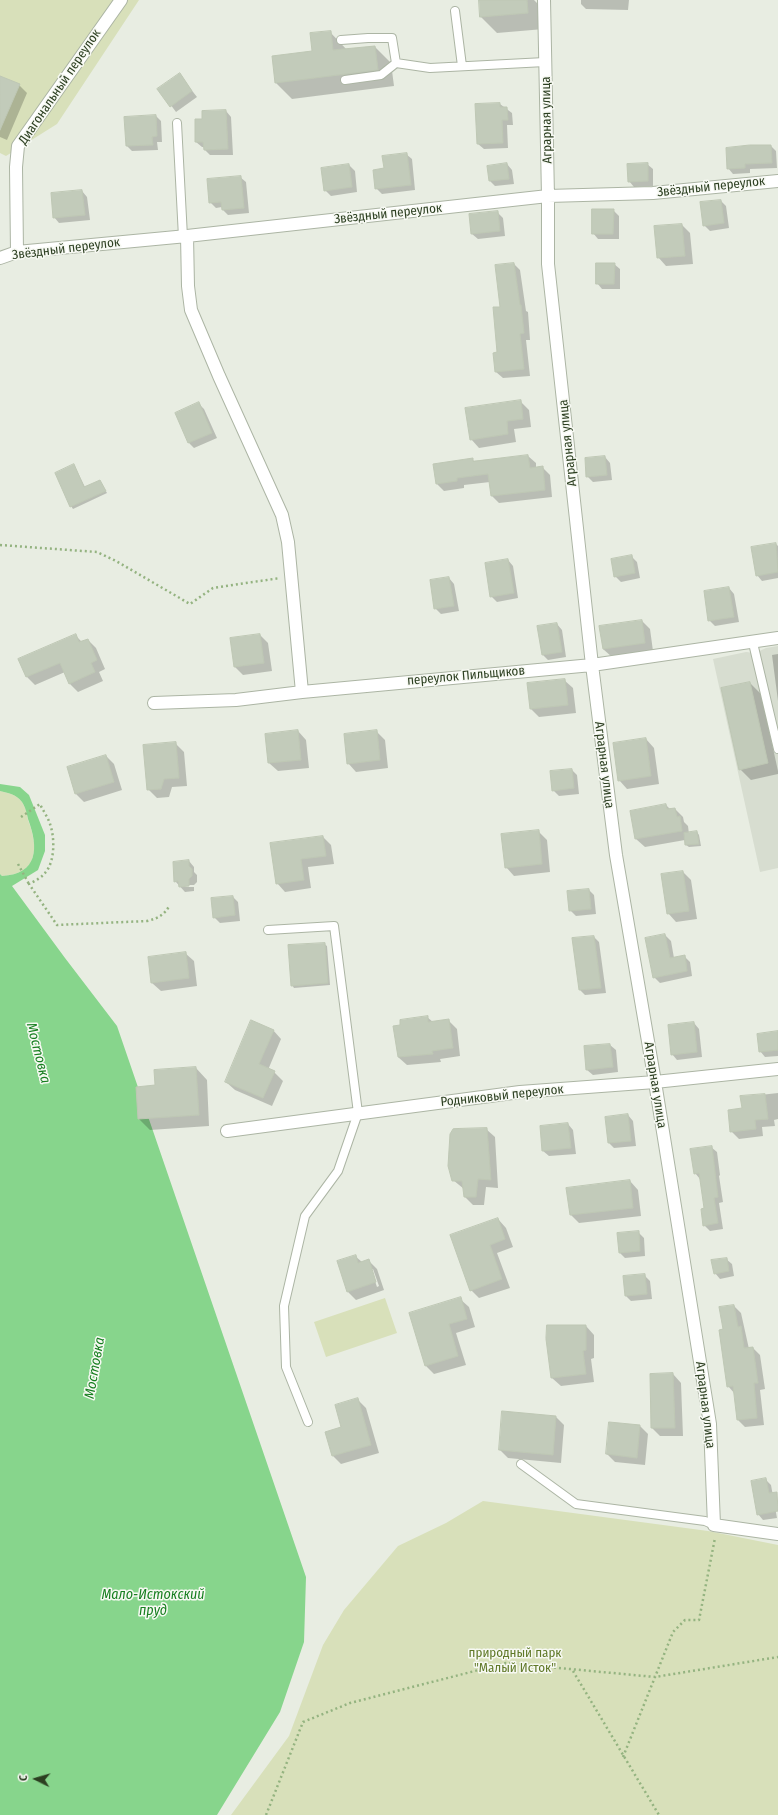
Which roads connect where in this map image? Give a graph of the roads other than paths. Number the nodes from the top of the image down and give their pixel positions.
1 (121, 0) edge
2 (544, 0) edge
3 (455, 12) dead end
4 (341, 40) dead end
5 (545, 62) junction
6 (396, 63) junction
7 (462, 66) junction
8 (345, 80) dead end
9 (177, 123) dead end
10 (778, 181) edge
11 (548, 196) junction
12 (185, 236) junction
13 (17, 252) junction
14 (0, 258) edge
15 (778, 638) edge
16 (753, 643) junction
17 (592, 665) junction
18 (302, 692) junction
19 (154, 703) dead end
20 (775, 719) edge
21 (778, 749) edge
22 (268, 930) dead end
23 (778, 1069) edge
24 (655, 1082) junction
25 (358, 1113) junction
26 (228, 1131) dead end
27 (308, 1422) dead end
28 (521, 1464) dead end
29 (714, 1525) junction
30 (778, 1534) edge

1 - 13 street, Диагональный переулок
2 - 5 street, Аграрная улица
3 - 7 lane
4 - 6 lane
5 - 7 lane
5 - 11 street, Аграрная улица
6 - 7 lane
6 - 8 lane
9 - 12 lane
10 - 11 street, Звёздный переулок
11 - 12 street, Звёздный переулок
11 - 17 street, Аграрная улица
12 - 13 street, Звёздный переулок
12 - 18 street
13 - 14 street, Звёздный переулок
15 - 16 street, переулок Пильщиков
16 - 17 street, переулок Пильщиков
16 - 20 lane
17 - 18 street, переулок Пильщиков
17 - 24 street, Аграрная улица
18 - 19 street, переулок Пильщиков
20 - 21 lane
22 - 25 lane
23 - 24 street, Родниковый переулок
24 - 25 street, Родниковый переулок
24 - 29 street, Аграрная улица
25 - 26 street, Родниковый переулок
25 - 27 lane
28 - 29 lane
29 - 30 street

